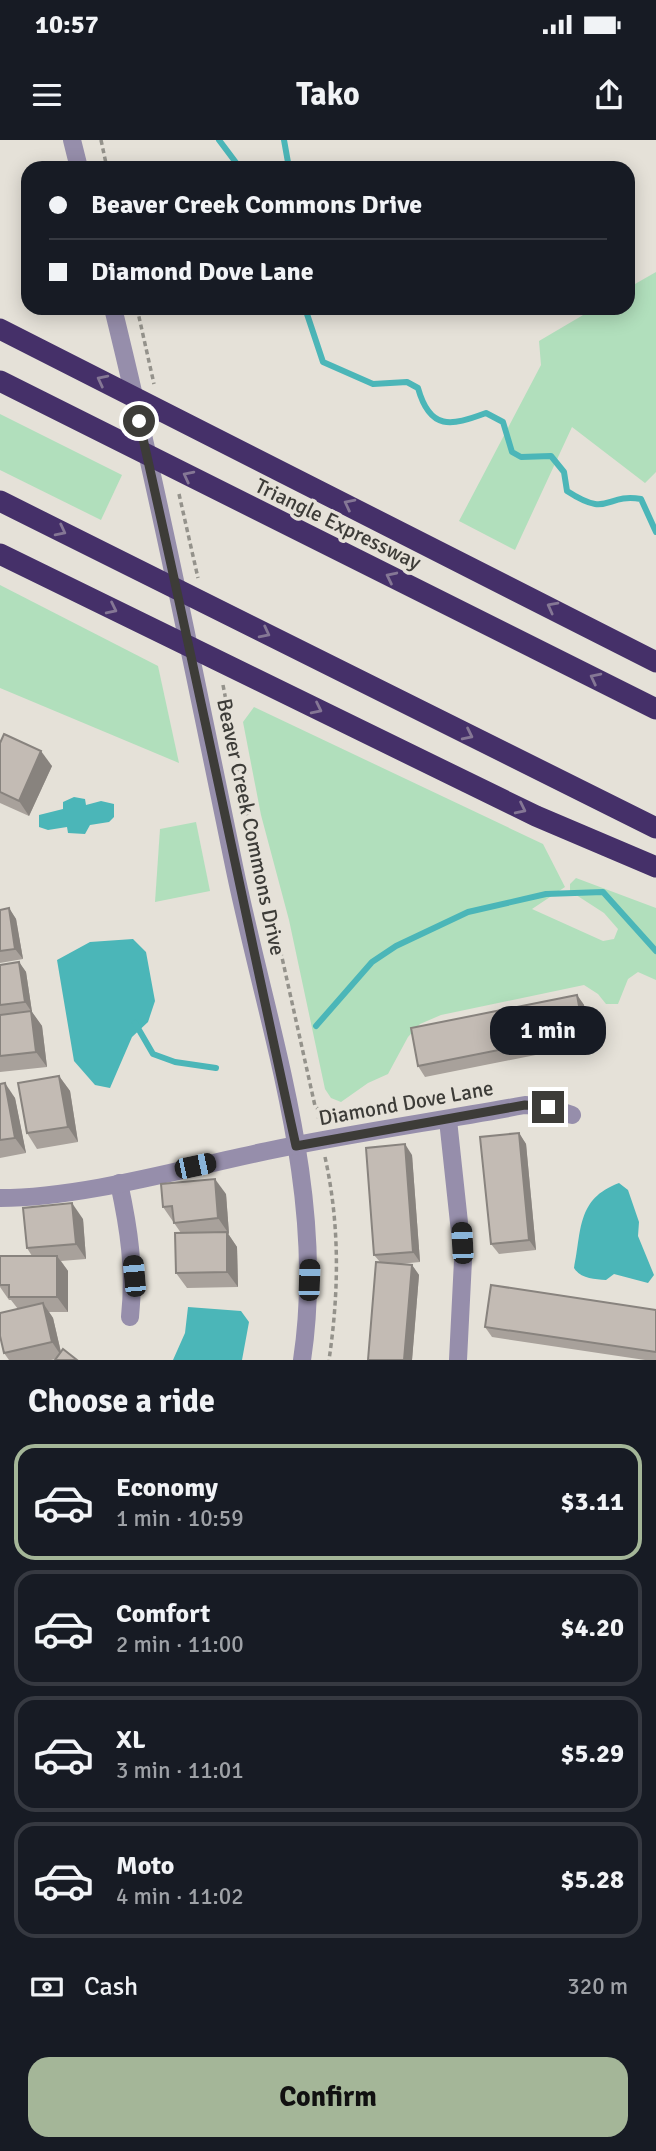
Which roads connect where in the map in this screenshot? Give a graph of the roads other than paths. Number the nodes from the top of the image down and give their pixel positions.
1 (72, 140) edge
2 (77, 161) edge
3 (115, 315) edge
4 (0, 317) edge
5 (0, 329) edge
6 (52, 355) junction
7 (0, 381) edge
8 (0, 501) edge
9 (0, 557) edge
10 (656, 662) edge
11 (656, 709) edge
12 (656, 828) edge
13 (656, 867) edge
14 (572, 1115) dead end
15 (448, 1120) junction
16 (296, 1146) junction
17 (118, 1183) junction
18 (0, 1198) edge
19 (130, 1317) dead end
20 (302, 1360) edge
21 (458, 1360) edge

1 - 2 street
3 - 16 street, Beaver Creek Commons Drive
4 - 6 highway
5 - 6 highway
10 -> 6 highway
11 -> 7 highway, Triangle Expressway
8 -> 12 highway
9 -> 13 highway
14 - 15 street, Diamond Dove Lane
15 - 16 street, Diamond Dove Lane
15 - 21 street
16 - 17 street, Diamond Dove Lane
16 - 20 street, Beaver Creek Commons Drive
17 - 18 street, Diamond Dove Lane
17 - 19 street

